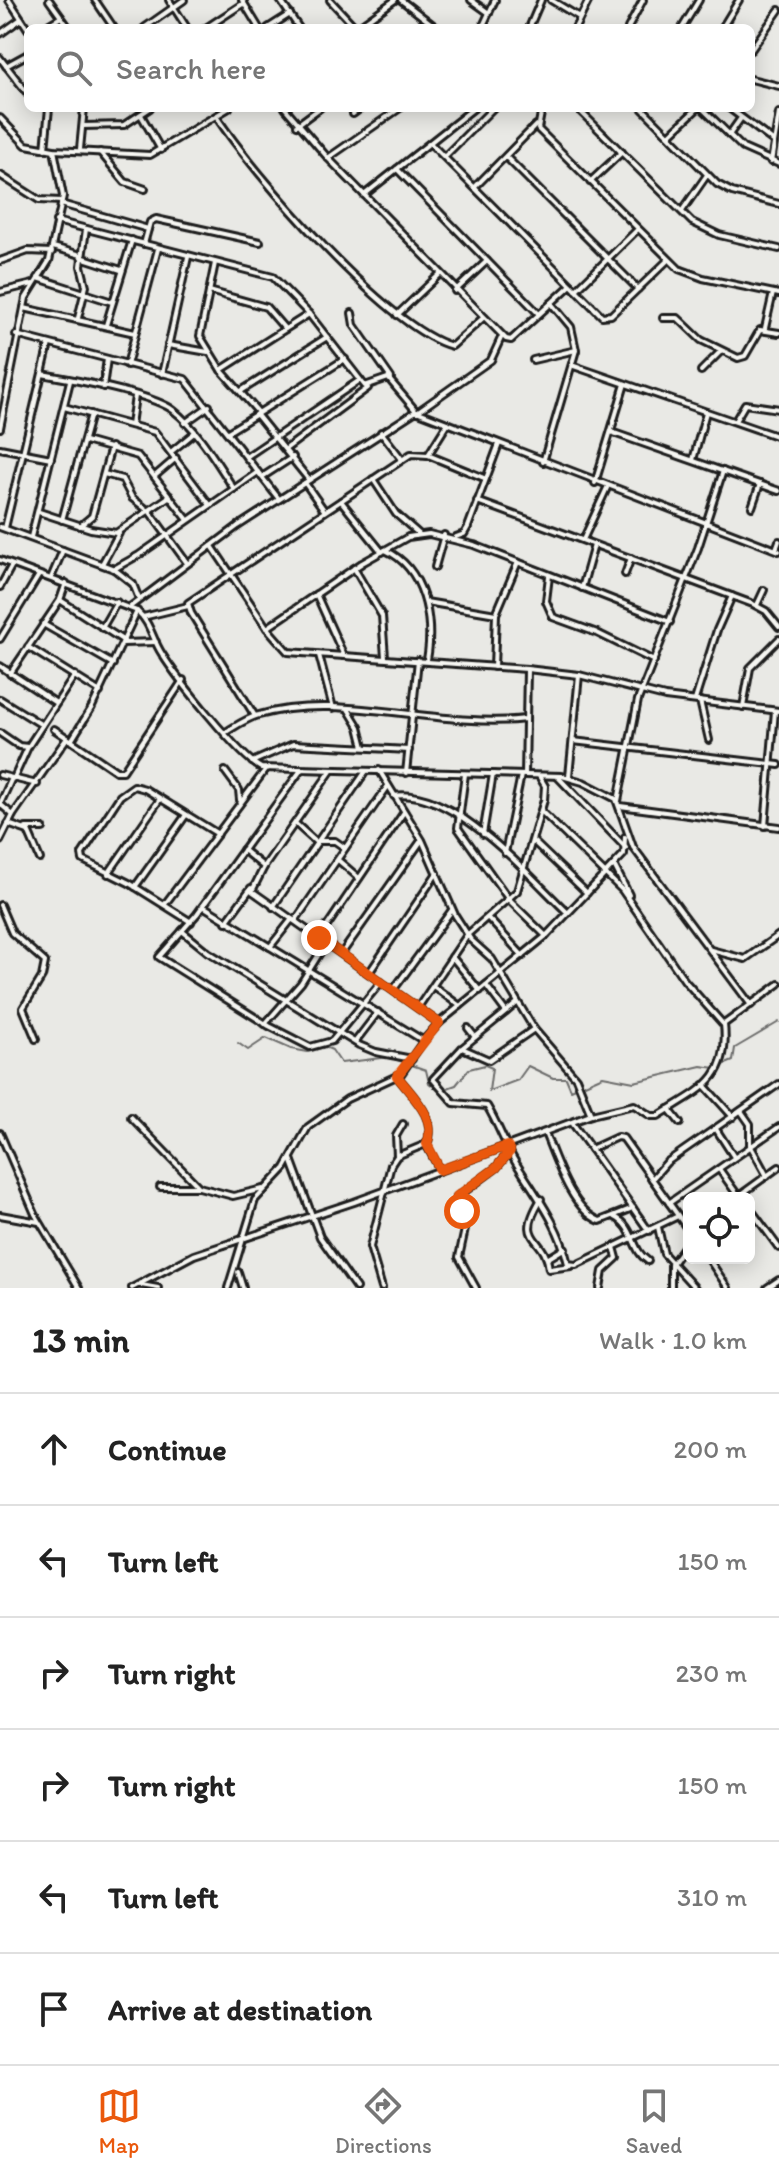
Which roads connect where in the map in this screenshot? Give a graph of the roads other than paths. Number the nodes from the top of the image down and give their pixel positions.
1 (9, 0) edge
2 (49, 0) edge
3 (95, 0) edge
4 (169, 0) edge
5 (184, 0) edge
6 (280, 0) edge
7 (330, 0) edge
8 (398, 0) edge
9 (471, 0) edge
10 (495, 0) edge
11 (541, 0) edge
12 (551, 0) edge
13 (589, 0) edge
14 (643, 0) edge
15 (699, 0) edge
16 (739, 0) edge
17 (243, 1) edge
18 (388, 2) edge
19 (174, 7) junction
20 (779, 10) edge
21 (489, 13) junction
22 (290, 14) junction
23 (61, 17) junction
24 (579, 17) junction
25 (21, 19) junction
26 (24, 24) edge
27 (50, 24) edge
28 (66, 24) edge
29 (111, 24) edge
30 (150, 24) edge
31 (185, 24) edge
32 (212, 24) edge
33 (257, 24) edge
34 (274, 24) edge
35 (296, 24) edge
36 (352, 24) edge
37 (361, 24) edge
38 (431, 24) edge
39 (484, 24) edge
40 (531, 24) edge
41 (576, 24) edge
42 (630, 24) edge
43 (684, 24) edge
44 (724, 24) edge
45 (0, 34) edge
46 (755, 44) edge
47 (24, 56) edge
48 (0, 58) edge
49 (6, 66) junction
50 (755, 80) edge
51 (779, 86) edge
52 (24, 89) edge
53 (49, 112) edge
54 (84, 112) edge
55 (145, 112) edge
56 (217, 112) edge
57 (223, 112) edge
58 (288, 112) edge
59 (315, 112) edge
60 (356, 112) edge
61 (394, 112) edge
62 (469, 112) edge
63 (489, 112) edge
64 (541, 112) edge
65 (581, 112) edge
66 (585, 112) edge
67 (646, 112) edge
68 (695, 112) edge
69 (705, 112) edge
70 (734, 112) edge
71 (779, 113) edge
72 (353, 114) dead end
73 (708, 114) joint
74 (141, 115) junction
75 (218, 115) junction
76 (584, 115) junction
77 (0, 118) edge
78 (741, 118) junction
79 (297, 125) junction
80 (536, 125) junction
81 (83, 126) junction
82 (669, 135) junction
83 (729, 135) junction
84 (773, 141) junction
85 (430, 143) junction
86 (45, 149) junction
87 (80, 149) junction
88 (54, 150) junction
89 (161, 150) junction
90 (100, 151) junction
91 (622, 152) junction
92 (445, 156) junction
93 (506, 157) junction
94 (328, 158) junction
95 (771, 162) junction
96 (779, 164) edge
97 (397, 169) junction
98 (0, 175) edge
99 (707, 175) junction
100 (590, 182) junction
101 (476, 187) junction
102 (145, 189) dead end
103 (364, 195) junction
104 (62, 200) junction
105 (779, 204) edge
106 (682, 211) junction
107 (56, 221) junction
108 (86, 229) junction
109 (148, 229) junction
110 (637, 230) junction
111 (132, 240) junction
112 (260, 242) dead end
113 (144, 244) junction
114 (158, 249) junction
115 (779, 249) edge
116 (52, 250) junction
117 (81, 256) junction
118 (188, 257) junction
119 (608, 260) junction
120 (668, 260) junction
121 (0, 261) edge
122 (487, 261) junction
123 (215, 263) junction
124 (121, 270) junction
125 (440, 274) junction
126 (38, 278) junction
127 (33, 284) junction
128 (571, 285) junction
129 (638, 289) junction
130 (576, 290) junction
131 (86, 291) junction
132 (209, 291) junction
133 (455, 291) junction
134 (0, 292) edge
135 (776, 294) edge
136 (112, 302) junction
137 (551, 303) junction
138 (24, 308) junction
139 (352, 313) dead end
140 (539, 313) junction
141 (309, 314) junction
142 (397, 315) junction
143 (78, 318) junction
144 (483, 318) junction
145 (663, 318) dead end
146 (106, 325) junction
147 (765, 328) junction
148 (285, 329) junction
149 (135, 333) junction
150 (779, 333) edge
151 (16, 335) junction
152 (200, 336) junction
153 (502, 336) junction
154 (327, 337) junction
155 (49, 344) junction
156 (168, 345) junction
157 (196, 350) junction
158 (576, 350) junction
159 (208, 352) junction
160 (720, 352) junction
161 (107, 359) junction
162 (345, 359) junction
163 (533, 360) dead end
164 (127, 365) junction
165 (574, 366) junction
166 (221, 370) junction
167 (701, 371) dead end
168 (42, 374) junction
169 (162, 374) junction
170 (361, 379) junction
171 (392, 380) junction
172 (70, 381) junction
173 (625, 384) junction
174 (103, 387) junction
175 (368, 388) junction
176 (240, 391) junction
177 (135, 396) junction
178 (2, 397) edge
179 (209, 406) junction
180 (64, 407) junction
181 (779, 409) edge
182 (416, 411) junction
183 (706, 411) junction
184 (257, 413) junction
185 (91, 414) junction
186 (735, 421) junction
187 (185, 423) junction
188 (448, 423) junction
189 (131, 425) junction
190 (0, 428) edge
191 (228, 432) junction
192 (381, 432) junction
193 (611, 432) junction
194 (194, 433) junction
195 (275, 435) junction
196 (779, 437) edge
197 (85, 441) junction
198 (499, 444) junction
199 (111, 447) junction
200 (0, 448) edge
201 (287, 448) junction
202 (172, 451) junction
203 (23, 452) junction
204 (428, 455) junction
205 (246, 457) junction
206 (293, 457) junction
207 (51, 458) junction
208 (176, 458) junction
209 (402, 459) junction
210 (693, 460) junction
211 (543, 462) junction
212 (723, 471) junction
213 (258, 472) junction
214 (104, 474) junction
215 (155, 476) junction
216 (262, 477) junction
217 (484, 478) junction
218 (373, 479) junction
219 (307, 481) junction
220 (595, 483) junction
221 (760, 484) junction
222 (607, 488) junction
223 (234, 489) junction
224 (779, 491) edge
225 (170, 496) junction
226 (279, 499) junction
227 (341, 501) junction
228 (477, 501) junction
229 (210, 505) junction
230 (752, 507) dead end
231 (325, 511) junction
232 (39, 512) junction
233 (150, 512) junction
234 (62, 520) junction
235 (188, 520) junction
236 (707, 523) junction
237 (80, 526) junction
238 (2, 528) edge
239 (120, 531) junction
240 (167, 534) junction
241 (419, 534) junction
242 (444, 535) junction
243 (31, 537) junction
244 (453, 538) junction
245 (583, 541) junction
246 (594, 545) junction
247 (212, 546) junction
248 (778, 547) edge
249 (63, 550) junction
250 (384, 551) junction
251 (631, 558) junction
252 (0, 560) edge
253 (518, 562) junction
254 (187, 563) junction
255 (12, 565) junction
256 (101, 565) junction
257 (435, 567) dead end
258 (354, 568) junction
259 (114, 569) junction
260 (625, 574) dead end
261 (39, 575) junction
262 (232, 576) junction
263 (549, 576) junction
264 (687, 577) junction
265 (51, 578) junction
266 (66, 583) junction
267 (0, 587) edge
268 (582, 588) junction
269 (764, 590) dead end
270 (316, 594) junction
271 (732, 596) junction
272 (139, 599) junction
273 (60, 600) junction
274 (424, 601) junction
275 (117, 602) junction
276 (757, 605) junction
277 (188, 606) junction
278 (130, 607) junction
279 (137, 611) junction
280 (496, 614) junction
281 (143, 617) junction
282 (670, 622) junction
283 (43, 624) junction
284 (779, 627) edge
285 (102, 628) junction
286 (267, 628) junction
287 (0, 639) edge
288 (779, 639) edge
289 (124, 642) junction
290 (156, 642) junction
291 (28, 647) junction
292 (319, 655) junction
293 (344, 656) junction
294 (385, 657) junction
295 (418, 660) junction
296 (427, 660) junction
297 (654, 661) junction
298 (113, 664) junction
299 (0, 666) edge
300 (494, 667) junction
301 (527, 669) junction
302 (10, 674) junction
303 (75, 675) junction
304 (579, 675) junction
305 (183, 680) junction
306 (100, 692) junction
307 (641, 692) junction
308 (0, 699) edge
309 (698, 701) junction
310 (56, 703) junction
311 (743, 707) junction
312 (333, 708) junction
313 (348, 709) junction
314 (777, 711) edge
315 (411, 715) junction
316 (255, 716) junction
317 (526, 719) junction
318 (42, 725) junction
319 (54, 729) dead end
320 (0, 733) edge
321 (225, 733) junction
322 (69, 740) junction
323 (709, 740) dead end
324 (573, 741) junction
325 (28, 747) junction
326 (365, 748) junction
327 (628, 748) junction
328 (409, 750) junction
329 (252, 762) junction
330 (768, 764) junction
331 (779, 765) edge
332 (266, 769) junction
333 (301, 770) junction
334 (332, 770) junction
335 (379, 770) junction
336 (225, 771) dead end
337 (366, 771) junction
338 (406, 773) junction
339 (465, 774) junction
340 (493, 774) junction
341 (0, 775) edge
342 (523, 775) junction
343 (539, 776) junction
344 (557, 776) junction
345 (569, 777) junction
346 (13, 778) junction
347 (37, 784) junction
348 (237, 786) junction
349 (253, 786) junction
350 (388, 786) junction
351 (394, 796) junction
352 (160, 799) junction
353 (619, 804) junction
354 (236, 810) junction
355 (541, 811) junction
356 (404, 812) junction
357 (13, 815) junction
358 (186, 815) junction
359 (459, 819) junction
360 (8, 824) junction
361 (296, 824) junction
362 (624, 826) junction
363 (765, 826) junction
364 (779, 827) edge
365 (24, 828) junction
366 (43, 828) dead end
367 (218, 834) junction
368 (483, 834) junction
369 (422, 840) junction
370 (0, 841) edge
371 (317, 842) junction
372 (534, 842) junction
373 (346, 848) junction
374 (626, 848) junction
375 (243, 850) junction
376 (505, 853) junction
377 (40, 859) dead end
378 (338, 860) junction
379 (614, 865) junction
380 (264, 867) junction
381 (437, 873) junction
382 (525, 873) junction
383 (606, 873) junction
384 (108, 874) junction
385 (359, 878) junction
386 (135, 887) junction
387 (252, 887) junction
388 (587, 893) junction
389 (510, 901) junction
390 (631, 901) junction
391 (0, 905) edge
392 (165, 905) junction
393 (203, 906) junction
394 (273, 907) junction
395 (452, 910) junction
396 (568, 913) junction
397 (488, 918) junction
398 (294, 920) junction
399 (191, 922) junction
400 (226, 922) junction
401 (182, 931) junction
402 (467, 935) junction
403 (779, 935) edge
404 (546, 936) junction
405 (319, 938) junction
406 (326, 942) junction
407 (270, 947) junction
408 (711, 950) junction
409 (342, 953) junction
410 (523, 956) junction
411 (452, 957) junction
412 (308, 972) junction
413 (369, 973) junction
414 (499, 975) junction
415 (381, 982) junction
416 (779, 984) edge
417 (486, 985) junction
418 (433, 986) junction
419 (393, 990) junction
420 (480, 991) junction
421 (289, 998) junction
422 (517, 1003) junction
423 (364, 1004) junction
424 (751, 1005) junction
425 (418, 1006) junction
426 (460, 1006) junction
427 (378, 1012) junction
428 (506, 1012) junction
429 (439, 1023) junction
430 (265, 1024) junction
431 (724, 1024) junction
432 (468, 1028) dead end
433 (534, 1029) junction
434 (340, 1032) junction
435 (475, 1037) junction
436 (36, 1039) dead end
437 (424, 1040) junction
438 (355, 1042) junction
439 (462, 1048) junction
440 (412, 1059) junction
441 (397, 1076) junction
442 (779, 1084) edge
443 (704, 1085) junction
444 (669, 1109) junction
445 (741, 1111) junction
446 (591, 1115) junction
447 (131, 1117) dead end
448 (733, 1117) junction
449 (680, 1123) dead end
450 (403, 1124) dead end
451 (573, 1124) junction
452 (779, 1127) edge
453 (716, 1129) junction
454 (0, 1133) edge
455 (545, 1133) junction
456 (427, 1144) junction
457 (750, 1145) junction
458 (508, 1149) junction
459 (591, 1149) junction
460 (397, 1156) junction
461 (734, 1157) junction
462 (291, 1159) junction
463 (779, 1167) edge
464 (719, 1169) junction
465 (440, 1170) junction
466 (767, 1176) junction
467 (652, 1179) junction
468 (731, 1185) junction
469 (160, 1187) dead end
470 (199, 1187) junction
471 (386, 1188) junction
472 (263, 1189) junction
473 (735, 1192) edge
474 (745, 1192) joint
475 (541, 1199) junction
476 (669, 1203) junction
477 (633, 1208) junction
478 (0, 1215) edge
479 (755, 1215) edge
480 (312, 1216) junction
481 (613, 1216) junction
482 (678, 1216) junction
483 (39, 1222) junction
484 (683, 1222) edge
485 (658, 1227) junction
486 (649, 1231) junction
487 (634, 1238) junction
488 (245, 1239) junction
489 (614, 1247) junction
490 (565, 1248) junction
491 (683, 1248) edge
492 (779, 1248) edge
493 (547, 1259) junction
494 (648, 1261) dead end
495 (672, 1262) junction
496 (712, 1264) edge
497 (571, 1266) junction
498 (237, 1270) junction
499 (779, 1280) edge
500 (139, 1285) junction
501 (79, 1288) edge
502 (132, 1288) edge
503 (158, 1288) edge
504 (228, 1288) edge
505 (243, 1288) edge
506 (356, 1288) edge
507 (382, 1288) edge
508 (476, 1288) edge
509 (600, 1288) edge
510 (671, 1288) edge
511 (695, 1288) edge
512 (728, 1288) edge
513 (767, 1288) edge

1 - 25 street
2 - 23 street
3 - 29 street
4 - 19 street
5 - 19 street
6 - 22 street
7 - 36 street
8 - 18 street
8 - 38 street
9 - 21 street
10 - 21 street
11 - 40 street
12 - 24 street
13 - 24 street
14 - 42 street
15 - 43 street
16 - 44 street
17 - 32 street
17 - 33 street
18 - 37 street
19 - 30 street
19 - 31 street
20 - 46 street
21 - 39 street
22 - 34 street
22 - 35 street
23 - 27 street
23 - 28 street
24 - 41 street
25 - 26 street
25 - 45 street
47 - 49 street
48 - 49 street
49 - 52 street
50 - 51 street
53 - 86 street
54 - 81 street
55 - 74 street
56 - 75 street
57 - 75 street
58 - 79 street
59 - 79 street
60 - 72 street
61 - 94 street
62 - 85 street
63 - 92 street
64 - 80 street
65 - 76 street
66 - 76 street
67 - 82 street
68 - 82 street
69 - 73 street
70 - 78 street
71 - 84 street
73 - 83 street
74 - 81 street
74 - 89 street
75 - 89 street
75 - 142 street
76 - 91 street
77 - 86 street
78 - 83 street
78 - 84 street
79 - 94 street
80 - 93 street
80 - 100 street
81 - 87 street
82 - 99 street
83 - 95 street
84 - 95 street
85 - 92 street
85 - 97 street
86 - 88 street
87 - 88 street
87 - 90 street
88 - 104 street
89 - 90 street
90 - 102 street
91 - 100 street
91 - 106 street
92 - 101 street
93 - 101 street
93 - 119 street
94 - 103 street
95 - 96 street
97 - 103 street
97 - 122 street
98 - 104 street
99 - 105 street
99 - 106 street
100 - 110 street
101 - 128 street
103 - 125 street
104 - 107 street
104 - 109 street
106 - 115 street
107 - 108 street
107 - 116 street
108 - 111 street
108 - 117 street
109 - 112 street
109 - 113 street
110 - 119 street
110 - 120 street
111 - 113 street
111 - 124 street
113 - 114 street
114 - 118 street
114 - 149 street
116 - 117 street
116 - 121 street
116 - 126 street
117 - 124 street
117 - 131 street
118 - 123 street
118 - 156 street
119 - 129 street
119 - 130 street
120 - 129 street
120 - 135 street
122 - 133 street
122 - 140 street
123 - 132 street
123 - 141 street
124 - 136 street
125 - 133 street
125 - 142 street
126 - 127 street
126 - 131 street
127 - 134 street
127 - 138 street
128 - 130 street
128 - 137 street
129 - 130 street
131 - 136 street
131 - 143 street
132 - 148 street
132 - 152 street
133 - 144 street
135 - 147 street
136 - 146 street
137 - 140 street
137 - 158 street
138 - 143 street
138 - 151 street
139 - 171 street
140 - 153 street
141 - 148 street
141 - 154 street
142 - 144 street
143 - 146 street
144 - 153 street
145 - 160 street
146 - 149 street
147 - 150 street
147 - 160 street
148 - 166 street
149 - 164 street
151 - 155 street
151 - 178 street
152 - 157 street
152 - 159 street
153 - 182 street
154 - 162 street
154 - 176 street
155 - 161 street
155 - 168 street
156 - 157 street
156 - 169 street
157 - 159 street
158 - 163 street
158 - 165 street
159 - 166 street
160 - 167 street
161 - 164 street
161 - 174 street
162 - 170 street
162 - 184 street
164 - 169 street
165 - 173 street
165 - 211 street
166 - 176 street
168 - 172 street
168 - 203 street
169 - 179 street
170 - 175 street
170 - 195 street
171 - 175 street
171 - 182 street
172 - 174 street
172 - 180 street
173 - 183 street
173 - 193 street
174 - 177 street
175 - 201 street
176 - 184 street
177 - 187 street
177 - 189 street
178 - 190 street
179 - 187 street
179 - 191 street
180 - 185 street
180 - 207 street
181 - 186 street
182 - 188 street
182 - 192 street
183 - 186 street
183 - 210 street
184 - 191 street
184 - 195 street
185 - 189 street
185 - 197 street
186 - 196 street
187 - 194 street
188 - 198 street
188 - 204 street
189 - 202 street
191 - 205 street
192 - 209 street
192 - 219 street
193 - 210 street
193 - 220 street
194 - 202 street
194 - 223 street
195 - 201 street
195 - 205 street
197 - 199 street
197 - 234 street
198 - 211 street
198 - 217 street
199 - 214 street
199 - 215 street
200 - 203 street
201 - 206 street
202 - 208 street
203 - 207 street
203 - 238 street
204 - 209 street
204 - 217 street
205 - 213 street
206 - 216 street
206 - 219 street
207 - 232 street
208 - 215 street
208 - 229 street
209 - 218 street
210 - 212 street
211 - 220 street
212 - 221 street
212 - 236 street
213 - 216 street
213 - 223 street
214 - 233 street
214 - 237 street
215 - 225 street
216 - 226 street
217 - 228 street
218 - 227 street
218 - 241 street
219 - 226 street
219 - 231 street
220 - 222 street
221 - 224 street
221 - 230 street
222 - 236 street
222 - 245 street
223 - 229 street
225 - 233 street
225 - 235 street
226 - 247 street
227 - 231 street
227 - 250 street
228 - 244 street
228 - 245 street
229 - 235 street
231 - 262 street
232 - 234 street
232 - 243 street
233 - 239 street
233 - 240 street
234 - 237 street
235 - 240 street
236 - 248 street
236 - 264 street
237 - 239 street
238 - 243 street
239 - 256 street
240 - 254 street
240 - 259 street
241 - 242 street
241 - 250 street
242 - 244 street
242 - 257 street
243 - 249 street
244 - 253 street
245 - 246 street
246 - 251 street
246 - 268 street
247 - 254 street
247 - 262 street
249 - 256 street
249 - 265 street
250 - 258 street
250 - 274 street
251 - 260 street
251 - 264 street
252 - 255 street
253 - 263 street
253 - 280 street
254 - 272 street
255 - 261 street
255 - 267 street
256 - 259 street
258 - 270 street
258 - 294 street
259 - 272 street
261 - 265 street
261 - 287 street
262 - 277 street
262 - 286 street
263 - 268 street
263 - 297 street
264 - 271 street
264 - 282 street
265 - 266 street
266 - 273 street
266 - 275 street
268 - 282 street
269 - 276 street
270 - 286 street
270 - 293 street
271 - 276 street
271 - 309 street
272 - 278 street
273 - 283 street
273 - 285 street
274 - 280 street
274 - 296 street
275 - 278 street
275 - 285 street
276 - 284 street
277 - 281 street
277 - 316 street
278 - 279 street
279 - 281 street
279 - 289 street
280 - 300 street
281 - 290 street
282 - 297 street
283 - 291 street
283 - 298 street
285 - 289 street
286 - 292 street
288 - 311 street
289 - 290 street
289 - 298 street
290 - 305 street
291 - 302 street
291 - 303 street
292 - 293 street
292 - 312 street
293 - 294 street
294 - 295 street
295 - 296 street
295 - 315 street
296 - 300 street
297 - 307 street
298 - 306 street
299 - 302 street
300 - 301 street
301 - 304 street
301 - 317 street
302 - 310 street
303 - 306 street
303 - 310 street
304 - 307 street
304 - 324 street
305 - 321 street
305 - 322 street
306 - 322 street
307 - 309 street
307 - 327 street
308 - 318 street
309 - 311 street
309 - 323 street
310 - 318 street
311 - 314 street
312 - 313 street
312 - 316 street
313 - 315 street
313 - 326 street
314 - 330 street
315 - 317 street
315 - 328 street
316 - 321 street
317 - 342 street
318 - 325 street
319 - 322 street
320 - 325 street
321 - 329 street
322 - 347 street
324 - 327 street
324 - 345 street
325 - 346 street
326 - 328 street
326 - 329 street
327 - 330 street
327 - 353 street
328 - 338 street
329 - 332 street
330 - 331 street
330 - 363 street
332 - 333 street
332 - 349 street
333 - 334 street
333 - 375 street
334 - 337 street
334 - 361 street
335 - 337 street
335 - 338 street
335 - 350 street
336 - 348 street
337 - 371 street
338 - 339 street
339 - 340 street
339 - 359 street
340 - 342 street
340 - 368 street
341 - 346 street
342 - 343 street
342 - 376 street
343 - 344 street
343 - 355 street
344 - 345 street
344 - 374 street
345 - 353 street
346 - 347 street
346 - 357 street
347 - 357 street
348 - 349 street
348 - 354 street
349 - 354 street
350 - 351 street
350 - 373 street
351 - 356 street
351 - 359 street
352 - 358 street
352 - 384 street
352 - 384 street
353 - 362 street
353 - 363 street
354 - 367 street
355 - 372 street
355 - 383 street
356 - 369 street
356 - 385 street
357 - 360 street
358 - 367 street
358 - 386 street
359 - 368 street
359 - 389 street
360 - 365 street
360 - 370 street
361 - 371 street
361 - 380 street
362 - 374 street
362 - 408 street
363 - 364 street
365 - 366 street
365 - 377 street
367 - 392 street
368 - 376 street
369 - 381 street
369 - 409 street
371 - 373 street
371 - 394 street
372 - 382 street
372 - 388 street
373 - 378 street
374 - 379 street
375 - 380 street
375 - 393 street
376 - 382 street
378 - 385 street
378 - 398 street
379 - 383 street
379 - 390 street
380 - 387 street
381 - 395 street
381 - 413 street
382 - 389 street
382 - 396 street
383 - 388 street
383 - 390 street
384 - 386 street
385 - 405 street
386 - 392 street
387 - 394 street
387 - 400 street
388 - 396 street
389 - 397 street
389 - 404 street
390 - 431 street
391 - 436 street
392 - 399 street
393 - 399 street
393 - 400 street
394 - 398 street
395 - 402 street
395 - 419 street
396 - 404 street
397 - 402 street
397 - 410 street
398 - 405 street
398 - 407 street
399 - 401 street
400 - 407 street
401 - 421 street
401 - 430 street
402 - 411 street
402 - 414 street
403 - 408 street
404 - 410 street
405 - 406 street
406 - 409 street
406 - 412 street
407 - 412 street
408 - 424 street
409 - 413 street
410 - 414 street
411 - 418 street
411 - 420 street
412 - 421 street
412 - 423 street
413 - 415 street
414 - 417 street
414 - 422 street
415 - 419 street
415 - 423 street
416 - 424 street
417 - 420 street
417 - 428 street
418 - 425 street
418 - 426 street
419 - 425 street
420 - 426 street
421 - 430 street
421 - 434 street
422 - 428 street
422 - 433 street
423 - 427 street
423 - 434 street
424 - 431 street
425 - 429 street
426 - 429 street
427 - 437 street
427 - 438 street
428 - 435 street
429 - 437 street
430 - 434 street
431 - 443 street
432 - 435 street
433 - 439 street
433 - 446 street
434 - 438 street
435 - 439 street
437 - 440 street
438 - 440 street
439 - 458 street
440 - 441 street
441 - 456 street
441 - 462 street
442 - 445 street
443 - 444 street
443 - 448 street
444 - 446 street
444 - 449 street
445 - 448 street
445 - 457 street
446 - 451 street
447 - 470 street
448 - 453 street
450 - 460 street
451 - 455 street
451 - 459 street
452 - 457 street
453 - 461 street
453 - 467 street
454 - 483 street
455 - 458 street
455 - 481 street
456 - 460 street
456 - 465 street
457 - 461 street
457 - 466 street
458 - 465 street
458 - 475 street
458 - 508 street
459 - 467 street
459 - 477 street
460 - 471 street
461 - 464 street
462 - 472 street
462 - 480 street
463 - 466 street
464 - 468 street
464 - 476 street
465 - 471 street
466 - 474 street
467 - 476 street
468 - 473 street
468 - 474 street
469 - 470 street
470 - 472 street
471 - 480 street
471 - 507 street
472 - 488 street
475 - 490 street
475 - 493 street
476 - 482 street
477 - 481 street
477 - 486 street
478 - 483 street
479 - 492 street
480 - 488 street
480 - 506 street
481 - 487 street
482 - 484 street
482 - 485 street
483 - 501 street
485 - 486 street
485 - 495 street
486 - 487 street
487 - 489 street
487 - 494 street
488 - 498 street
488 - 500 street
489 - 497 street
489 - 509 street
490 - 493 street
490 - 497 street
491 - 495 street
493 - 497 street
495 - 510 street
495 - 511 street
496 - 512 street
498 - 504 street
498 - 505 street
499 - 513 street
500 - 502 street
500 - 503 street

